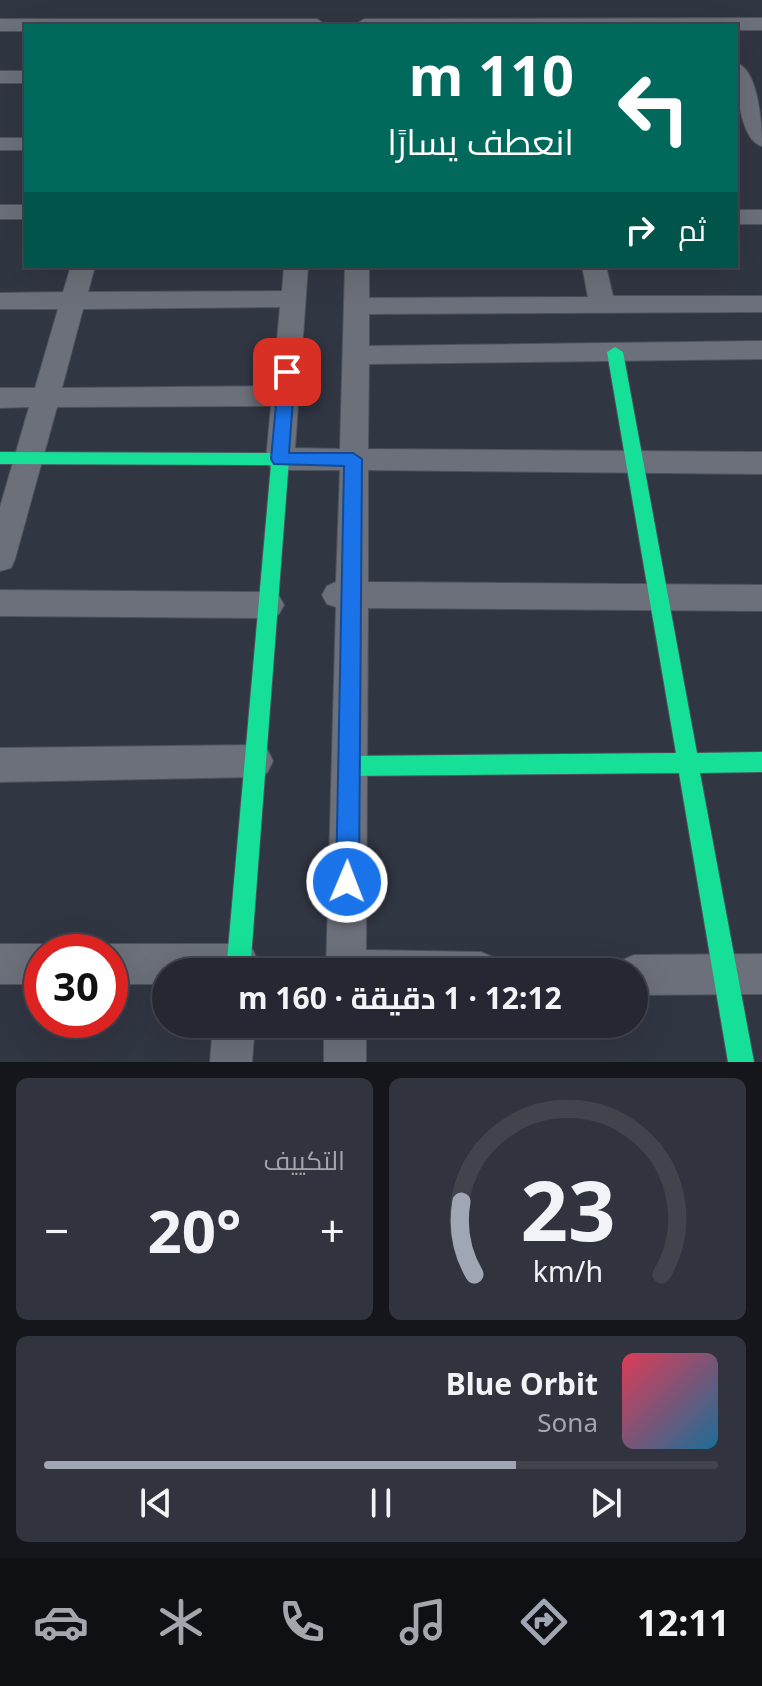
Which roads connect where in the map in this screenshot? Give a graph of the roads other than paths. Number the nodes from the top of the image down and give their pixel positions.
1 (159, 0) edge
2 (319, 0) edge
3 (365, 0) edge
4 (539, 0) edge
5 (710, 0) edge
6 (152, 24) edge
7 (317, 24) edge
8 (364, 24) edge
9 (544, 24) edge
10 (720, 24) edge
11 (762, 24) edge
12 (0, 25) edge
13 (24, 25) edge
14 (738, 25) edge
15 (738, 75) edge
16 (0, 77) edge
17 (24, 77) edge
18 (738, 78) edge
19 (762, 78) edge
20 (762, 142) edge
21 (0, 144) edge
22 (24, 144) edge
23 (738, 144) edge
24 (0, 212) edge
25 (24, 212) edge
26 (738, 217) edge
27 (762, 217) edge
28 (82, 268) edge
29 (296, 268) edge
30 (357, 268) edge
31 (594, 268) edge
32 (293, 299) junction
33 (74, 300) junction
34 (0, 301) edge
35 (762, 304) edge
36 (602, 305) junction
37 (355, 306) junction
38 (762, 350) edge
39 (615, 352) junction
40 (355, 355) junction
41 (285, 396) junction
42 (0, 398) edge
43 (46, 399) junction
44 (0, 458) edge
45 (29, 458) junction
46 (280, 459) junction
47 (353, 459) junction
48 (634, 462) junction
49 (762, 463) edge
50 (0, 559) edge
51 (345, 595) junction
52 (658, 598) junction
53 (762, 598) edge
54 (0, 603) edge
55 (268, 605) junction
56 (255, 761) junction
57 (762, 762) edge
58 (688, 763) junction
59 (0, 765) edge
60 (349, 766) junction
61 (239, 958) edge
62 (346, 958) edge
63 (0, 964) edge
64 (24, 964) edge
65 (128, 965) edge
66 (152, 965) edge
67 (648, 975) edge
68 (744, 975) edge
69 (233, 1038) edge
70 (345, 1038) edge
71 (231, 1062) edge
72 (345, 1062) edge
73 (741, 1062) edge

1 - 6 street
2 - 7 street
3 - 8 street
4 - 9 street
5 - 10 street
11 - 14 street
12 - 13 street
15 - 19 street
16 - 17 street
18 - 20 street
20 - 23 street
21 - 22 street
24 - 25 street
26 - 27 street
28 - 33 street
29 - 32 street
30 - 37 street
31 - 36 street
32 - 33 street
32 - 41 street
33 - 34 street
33 - 43 street
35 - 36 street
36 - 37 street
37 - 40 street
38 - 39 street
39 - 40 street
39 - 48 street
40 - 47 street
41 - 43 street
41 - 46 street
42 - 43 street
43 - 45 street
44 - 45 street
45 - 46 street
45 - 50 street
46 - 47 street
46 - 55 street
47 - 48 street
47 - 51 street
48 - 49 street
48 - 52 street
51 - 52 street
51 - 60 street
52 - 53 street
52 - 58 street
54 - 55 street
55 - 56 street
56 - 59 street
56 - 61 street
57 - 58 street
58 - 60 street
58 - 68 street
60 - 62 street
63 - 64 street
65 - 66 street
67 - 68 street
68 - 73 street
69 - 71 street
70 - 72 street

